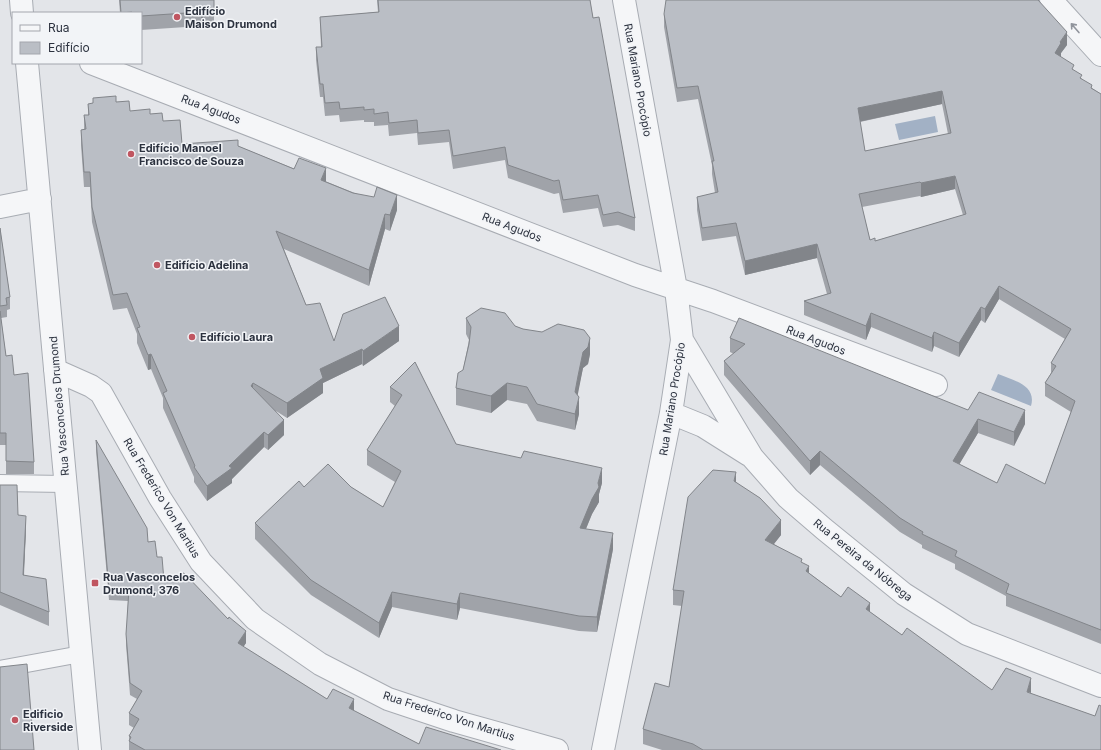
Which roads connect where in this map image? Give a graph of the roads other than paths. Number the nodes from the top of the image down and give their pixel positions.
1 (21, 0) edge
2 (624, 0) edge
3 (1051, 0) edge
4 (22, 12) edge
5 (1101, 55) edge
6 (27, 64) edge
7 (94, 64) edge
8 (40, 199) junction
9 (0, 207) edge
10 (676, 289) junction
11 (682, 340) junction
12 (55, 370) junction
13 (936, 385) dead end
14 (671, 413) junction
15 (752, 457) junction
16 (0, 483) edge
17 (66, 484) junction
18 (81, 654) junction
19 (0, 669) edge
20 (1101, 686) edge
21 (90, 750) edge
22 (557, 750) edge
23 (603, 750) edge

1 - 4 street
2 - 10 street, Rua Mariano Procópio
5 -> 3 street
6 - 8 street, Rua Vasconcelos Drumond
7 - 10 street, Rua Agudos
8 - 9 street
8 - 12 street, Rua Vasconcelos Drumond
10 - 11 street, Rua Mariano Procópio
10 - 13 street, Rua Agudos
11 - 14 street, Rua Mariano Procópio
11 - 15 street, Rua Pereira da Nóbrega
12 - 17 street, Rua Vasconcelos Drumond
12 - 22 street, Rua Frederico Von Martius
14 - 15 street, Rua Pereira da Nóbrega
14 - 23 street, Rua Mariano Procópio
15 - 20 street, Rua Pereira da Nóbrega
16 - 17 lane
17 - 18 street, Rua Vasconcelos Drumond
18 - 19 lane
18 - 21 street, Rua Vasconcelos Drumond

